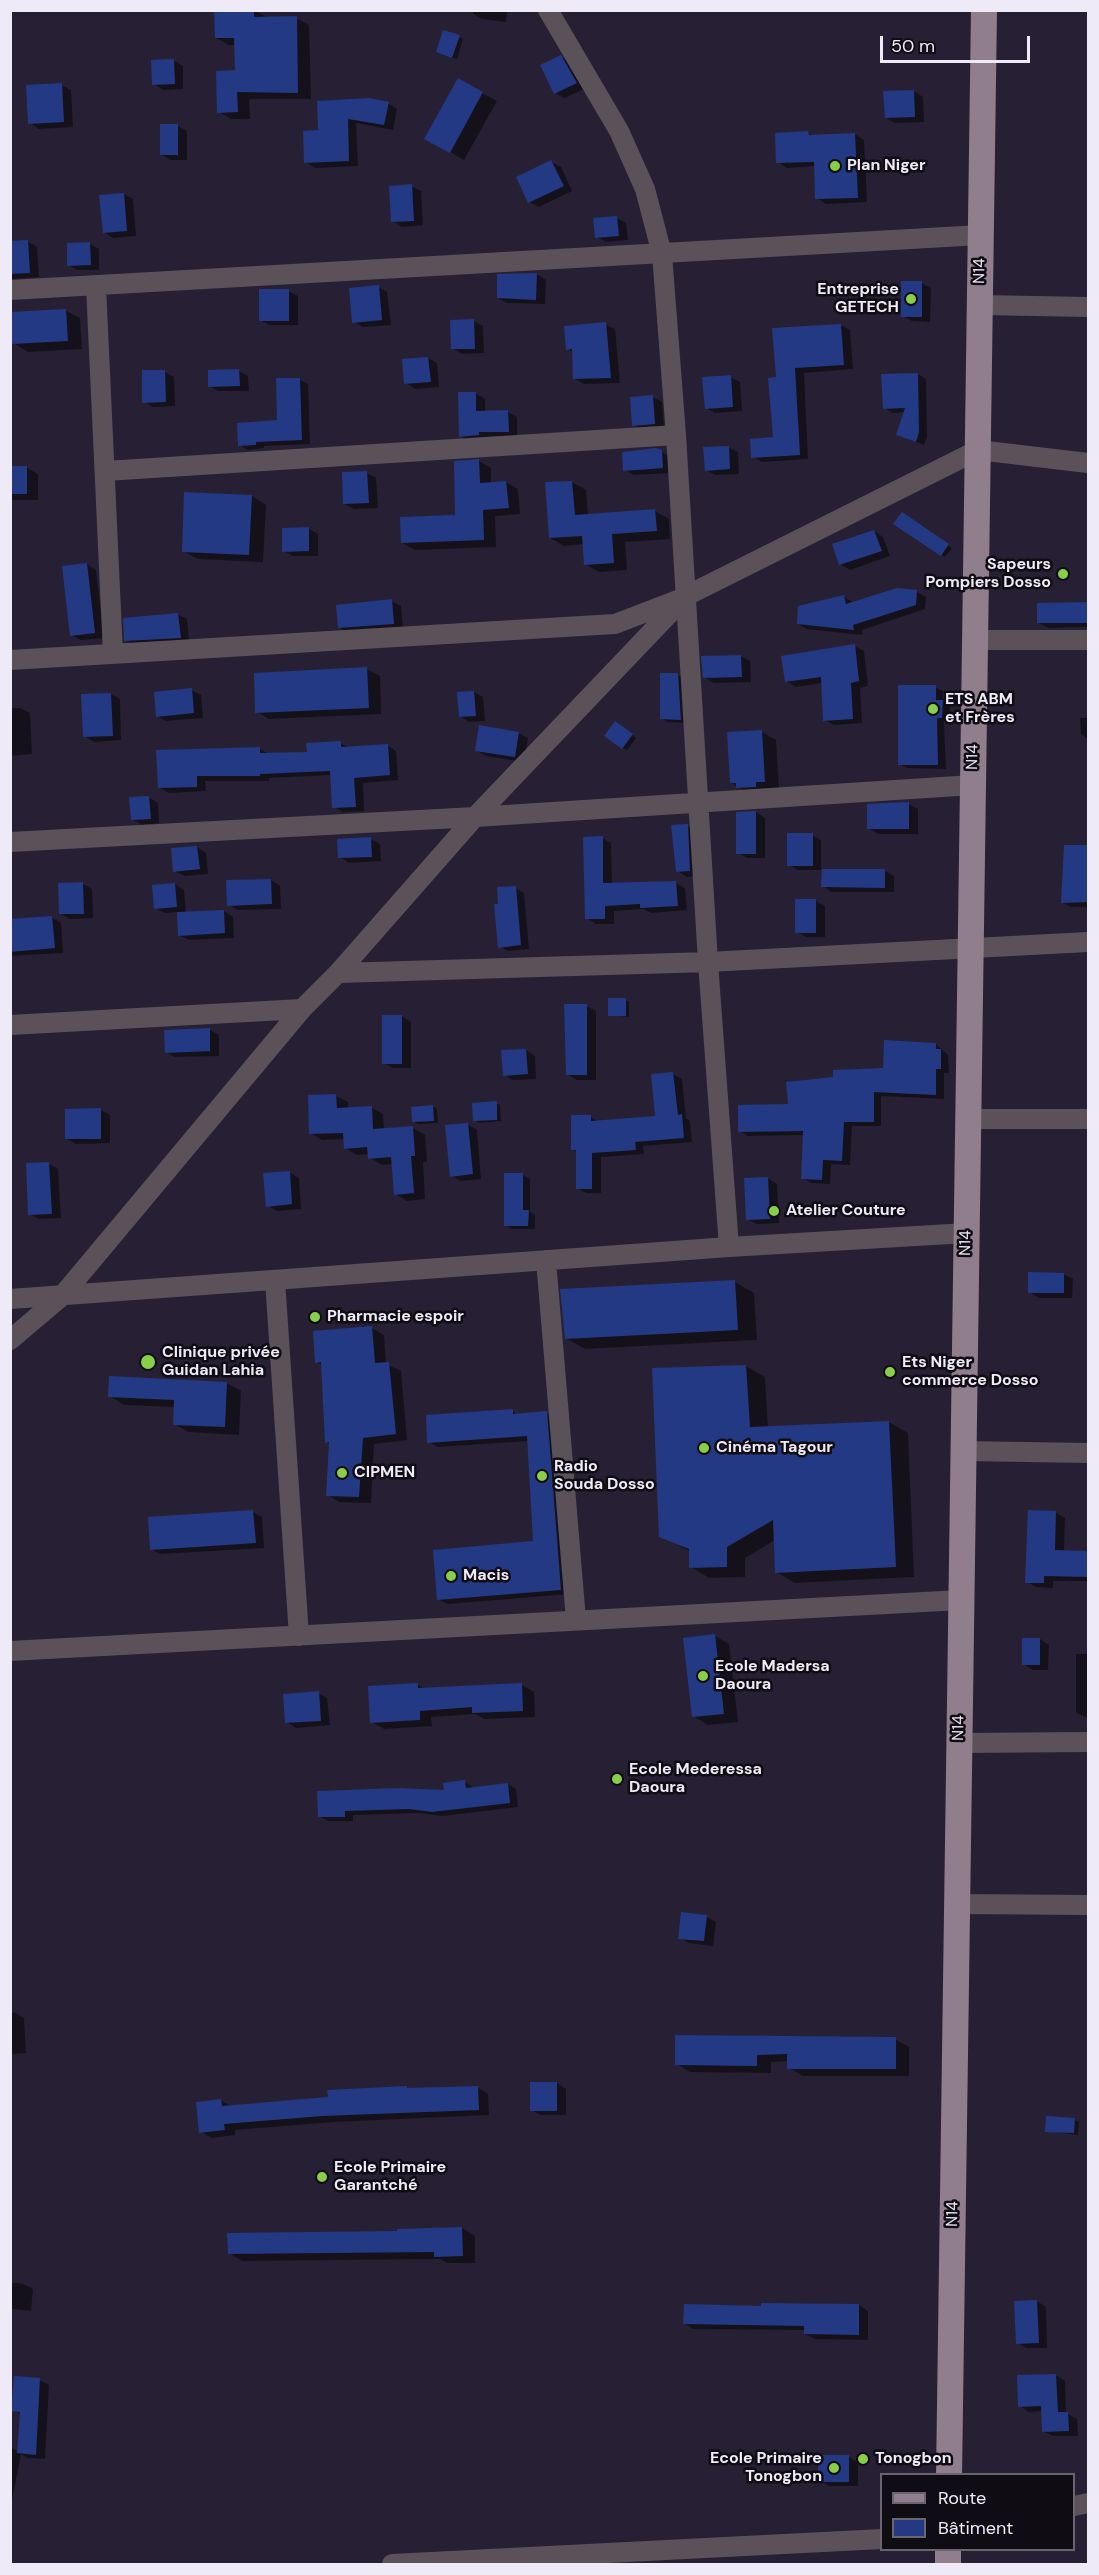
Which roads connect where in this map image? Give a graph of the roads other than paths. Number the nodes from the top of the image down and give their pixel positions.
1 (548, 10) edge
2 (984, 10) edge
3 (981, 235) junction
4 (662, 254) junction
5 (96, 286) junction
6 (10, 290) edge
7 (980, 305) junction
8 (1089, 306) edge
9 (676, 435) junction
10 (978, 450) junction
11 (1089, 463) edge
12 (105, 471) junction
13 (687, 596) junction
14 (975, 640) junction
15 (1089, 640) edge
16 (113, 654) junction
17 (10, 660) edge
18 (973, 785) junction
19 (699, 803) junction
20 (475, 817) junction
21 (10, 842) edge
22 (1089, 942) edge
23 (970, 948) junction
24 (708, 962) junction
25 (338, 973) junction
26 (302, 1009) junction
27 (10, 1025) edge
28 (968, 1119) junction
29 (1089, 1119) edge
30 (967, 1233) junction
31 (729, 1247) junction
32 (546, 1260) junction
33 (275, 1280) junction
34 (62, 1296) junction
35 (10, 1299) edge
36 (10, 1340) edge
37 (963, 1451) junction
38 (1089, 1453) edge
39 (961, 1600) junction
40 (576, 1620) junction
41 (299, 1636) junction
42 (10, 1651) edge
43 (1089, 1742) edge
44 (959, 1743) junction
45 (957, 1904) junction
46 (1089, 1905) edge
47 (949, 2473) edge
48 (880, 2539) edge
49 (392, 2565) edge

1 - 4 street
2 - 3 main road, N14
3 - 4 street
3 - 7 main road, N14
4 - 5 street
4 - 9 street
5 - 6 street
5 - 12 street
7 - 8 street
7 - 10 main road, N14
9 - 12 street
9 - 13 street
10 - 11 street
10 - 13 street
10 - 14 main road, N14
12 - 16 street
13 - 16 street
13 - 19 street
13 - 20 street
14 - 15 street
14 - 18 main road, N14
16 - 17 street
18 - 19 street
18 - 23 main road, N14
19 - 20 street
19 - 24 street
20 - 21 street
20 - 25 street
22 - 23 street
23 - 24 street
23 - 28 main road, N14
24 - 25 street
24 - 31 street
25 - 26 street
26 - 27 street
26 - 34 street
28 - 29 street
28 - 30 main road, N14
30 - 31 street
30 - 37 main road, N14
31 - 32 street
32 - 33 street
32 - 40 street
33 - 34 street
33 - 41 street
34 - 35 street
34 - 36 street
37 - 38 street
37 - 39 main road, N14
39 - 40 street
39 - 44 main road, N14
40 - 41 street
41 - 42 street
43 - 44 street
44 - 45 main road, N14
45 - 46 street
45 - 47 main road, N14
48 - 49 street

